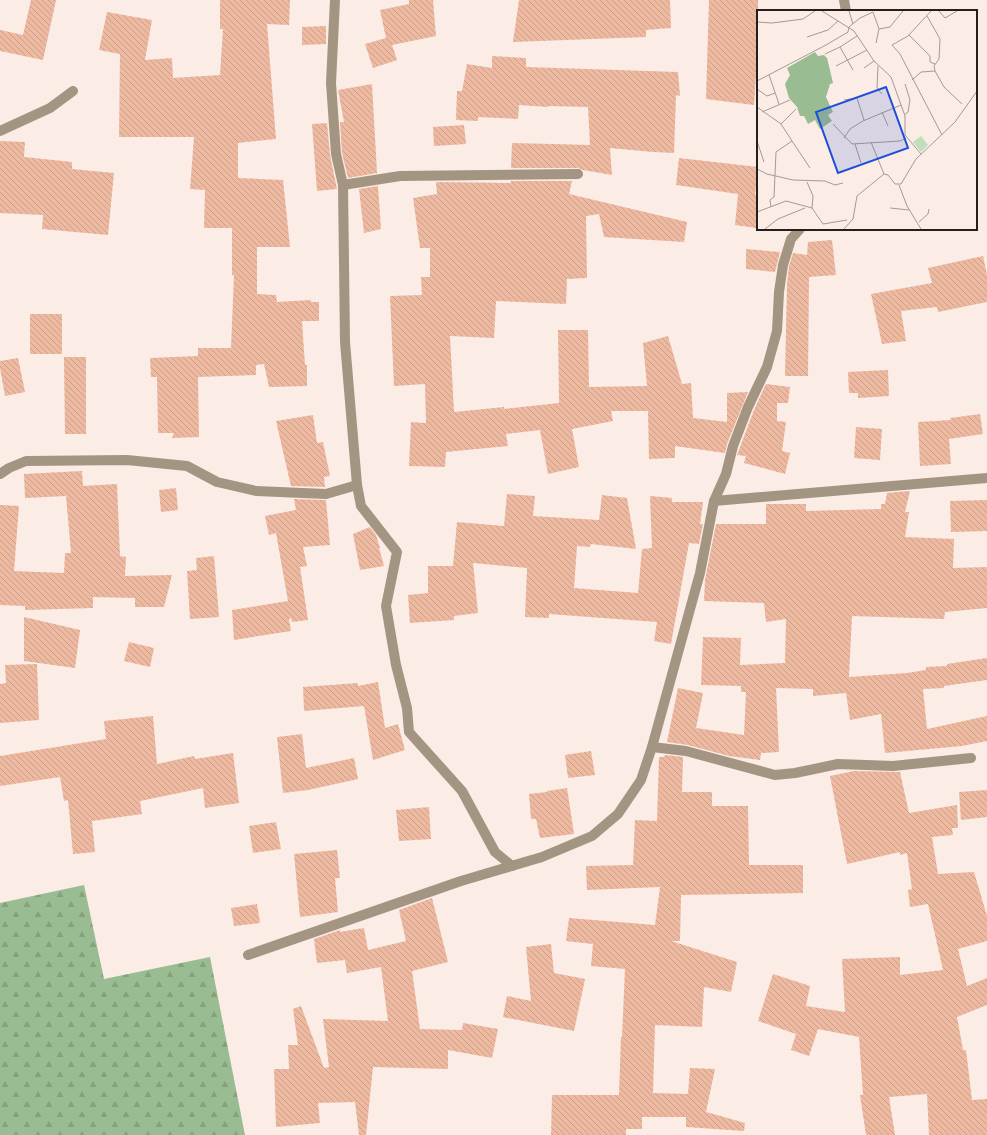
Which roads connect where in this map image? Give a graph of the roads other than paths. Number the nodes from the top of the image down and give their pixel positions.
1 (335, 0) edge
2 (844, 0) edge
3 (846, 10) edge
4 (73, 91) dead end
5 (0, 131) edge
6 (578, 174) dead end
7 (343, 185) junction
8 (799, 230) edge
9 (0, 474) edge
10 (987, 478) edge
11 (358, 486) junction
12 (714, 501) junction
13 (652, 747) junction
14 (971, 758) dead end
15 (512, 866) junction
16 (248, 956) dead end

1 - 7 street
2 - 3 street
4 - 5 street
6 - 7 street
7 - 11 street
8 - 12 street
9 - 11 street
10 - 12 street
11 - 15 street
12 - 13 street
13 - 14 street
13 - 15 street
15 - 16 street

